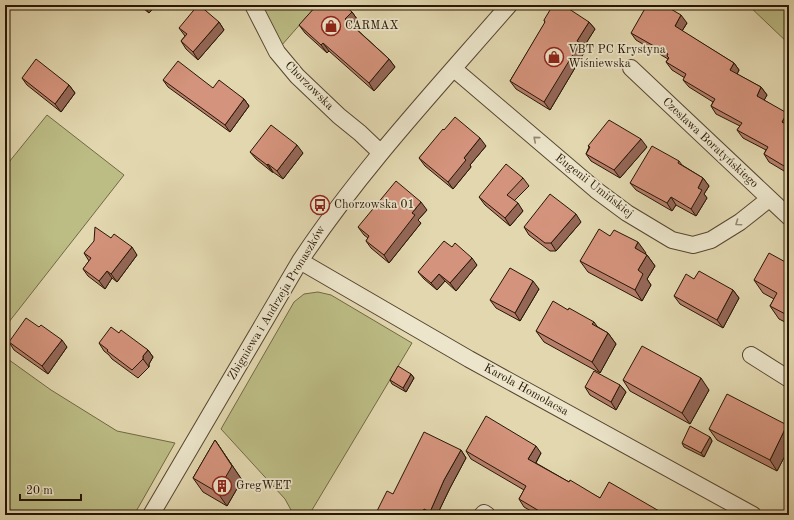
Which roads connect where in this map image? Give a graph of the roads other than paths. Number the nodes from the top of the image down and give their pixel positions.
1 (253, 5) edge
2 (509, 5) edge
3 (631, 68) dead end
4 (454, 69) junction
5 (381, 153) junction
6 (769, 199) junction
7 (789, 217) edge
8 (300, 261) junction
9 (751, 355) dead end
10 (789, 379) edge
11 (151, 515) edge
12 (482, 515) edge
13 (487, 515) edge
14 (753, 515) edge

1 - 5 street, Chorzowska
2 - 4 street, Zbigniewa i Andrzeja Pronaszków
3 - 6 street, Czesława Boratyńskiego
4 - 5 street, Zbigniewa i Andrzeja Pronaszków
6 -> 4 street, Eugenii Umińskiej
5 - 8 street, Zbigniewa i Andrzeja Pronaszków
6 - 7 street, Czesława Boratyńskiego
8 - 11 street, Zbigniewa i Andrzeja Pronaszków
8 - 14 street, Karola Homolacsa
9 - 10 street
12 - 13 street

